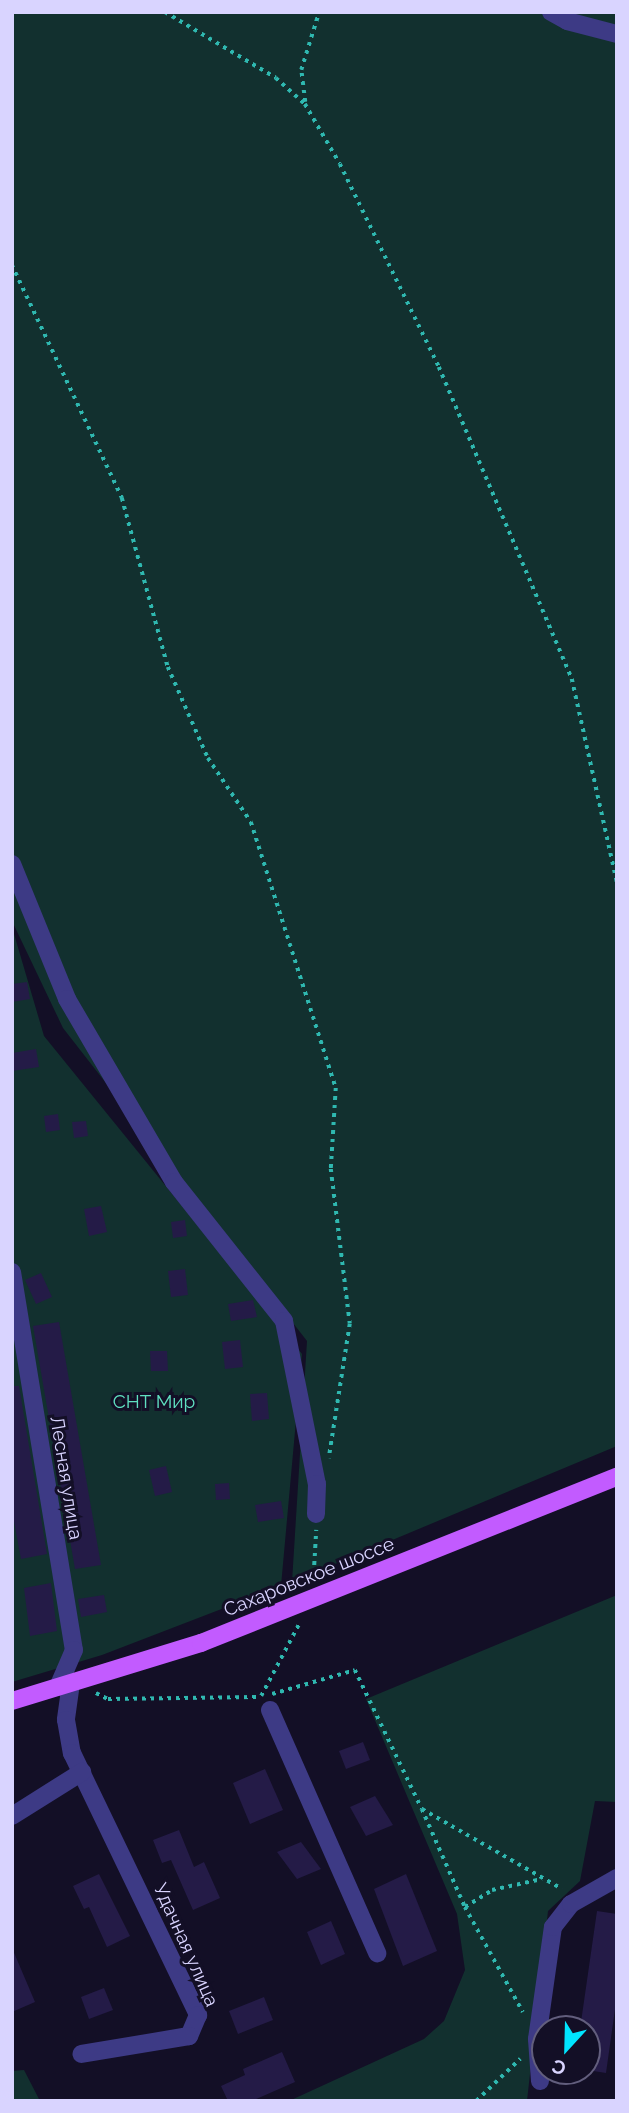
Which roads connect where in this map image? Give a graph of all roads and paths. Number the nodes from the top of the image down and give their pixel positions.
1 (165, 12) edge
2 (319, 12) edge
3 (551, 12) edge
4 (617, 34) edge
5 (306, 104) junction
6 (12, 265) edge
7 (12, 864) edge
8 (617, 882) edge
9 (12, 1272) edge
10 (327, 1468) dead end
11 (617, 1477) edge
12 (316, 1514) joint
13 (312, 1597) junction
14 (68, 1684) junction
15 (12, 1702) edge
16 (265, 1703) junction
17 (82, 1772) junction
18 (422, 1809) junction
19 (12, 1816) edge
20 (617, 1878) edge
21 (544, 1879) junction
22 (581, 1899) junction
23 (466, 1907) junction
24 (377, 1952) dead end
25 (524, 2014) dead end
26 (540, 2015) edge
27 (531, 2045) edge
28 (82, 2054) dead end
29 (476, 2101) edge

1 - 5 path
2 - 5 path
3 - 4 street
5 - 8 path
6 - 10 path
7 - 12 street
9 - 14 street, Лесная улица
11 - 13 main road, Сахаровское шоссе
12 - 13 path
13 - 14 main road, Сахаровское шоссе
13 - 16 path
14 - 15 main road, Сахаровское шоссе
14 - 16 path
14 - 17 street, Удачная улица
16 - 18 path
16 - 24 street
17 - 19 street
17 - 28 street, Удачная улица
18 - 21 path
18 - 23 path
20 - 22 street
21 - 22 path
21 - 23 path
22 - 26 street
23 - 25 path
27 - 29 path

